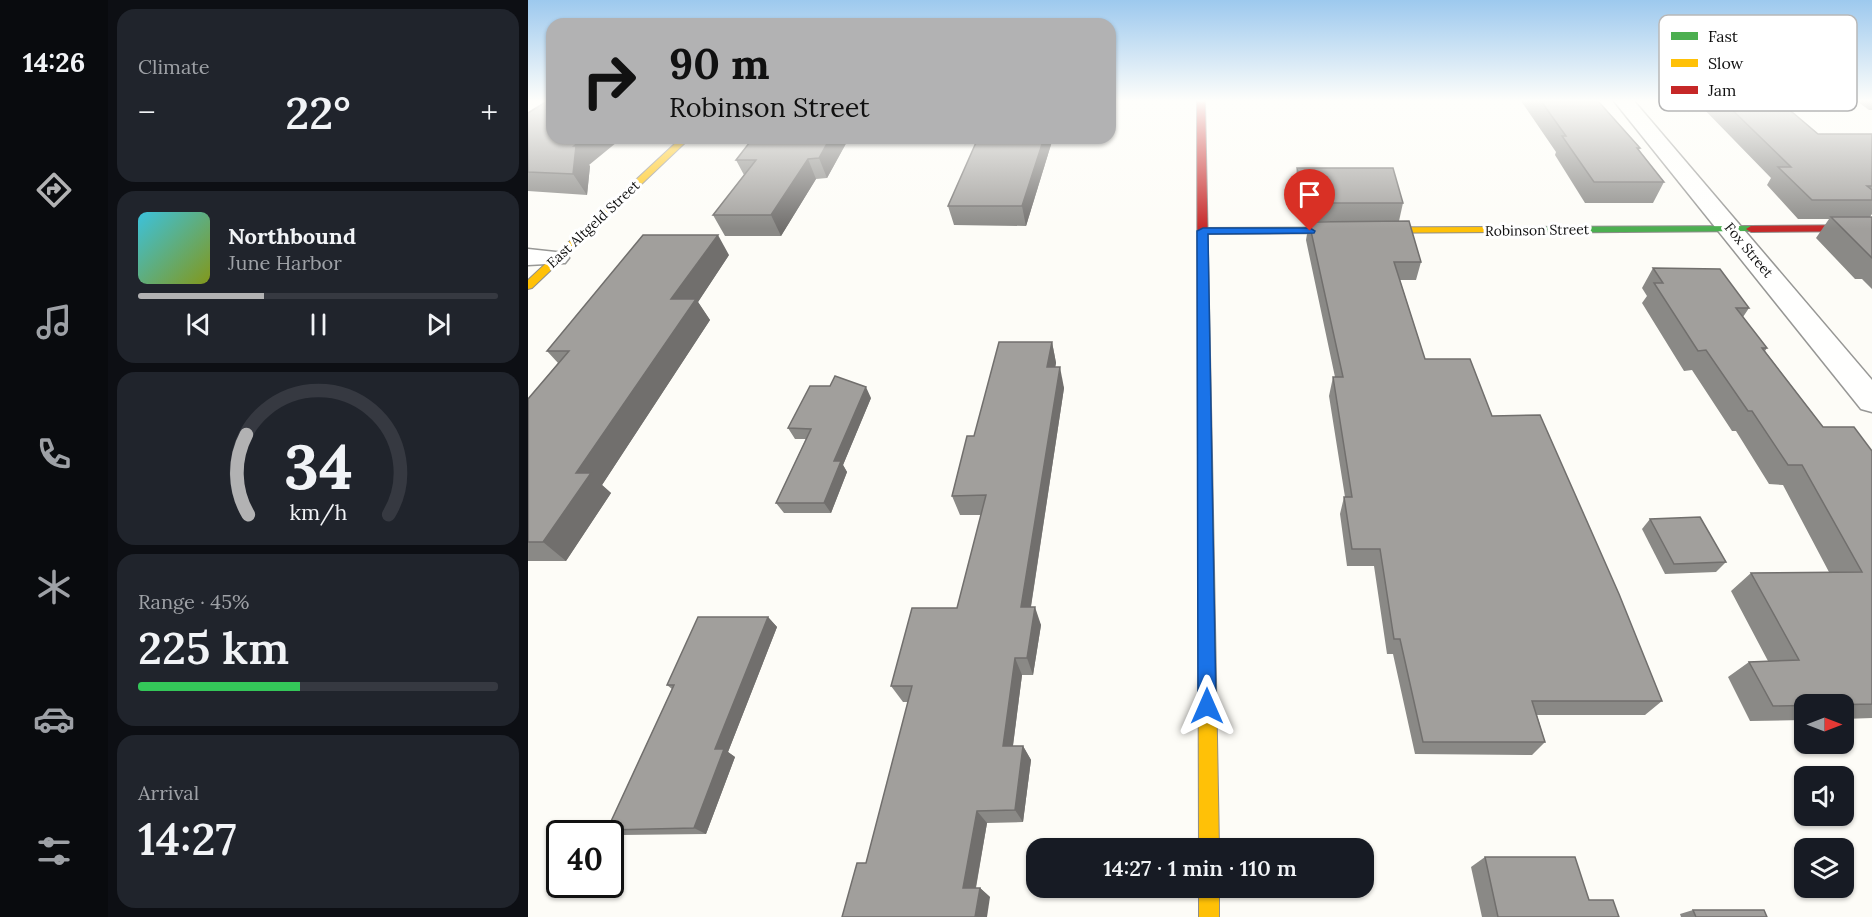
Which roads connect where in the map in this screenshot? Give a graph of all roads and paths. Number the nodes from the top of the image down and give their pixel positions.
1 (680, 144) edge
2 (1202, 144) edge
3 (1660, 144) edge
4 (1731, 228) junction
5 (1872, 228) edge
6 (1203, 231) junction
7 (528, 257) edge
8 (556, 258) junction
9 (528, 286) edge
10 (1872, 400) edge
11 (1209, 838) edge
12 (1209, 898) edge
13 (1209, 917) edge

1 - 8 street, East Altgeld Street
2 - 6 street
3 - 4 street, Fox Street
4 - 5 street, Robinson Street
4 - 6 street, Robinson Street
4 - 10 street, Fox Street
6 - 11 street
7 - 8 street
8 - 9 street, East Altgeld Street
12 - 13 street

